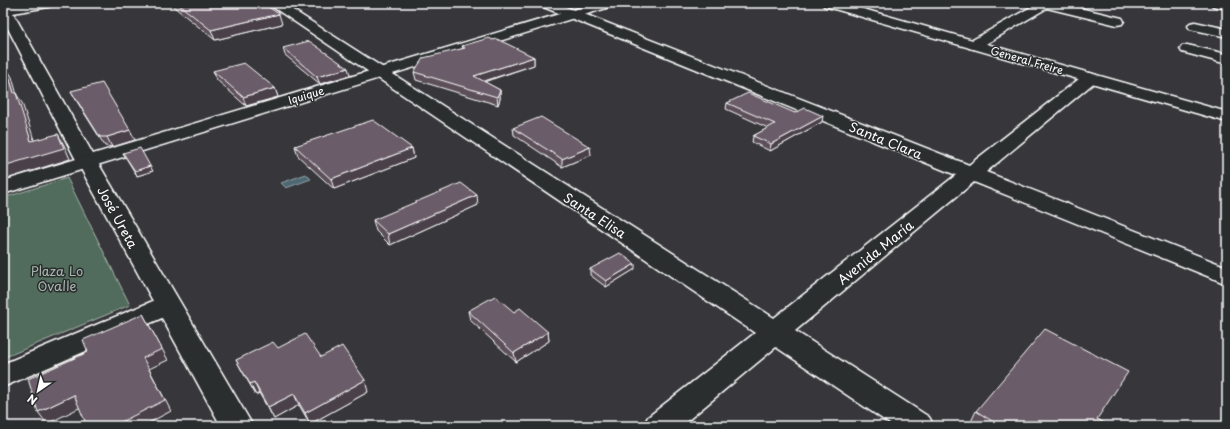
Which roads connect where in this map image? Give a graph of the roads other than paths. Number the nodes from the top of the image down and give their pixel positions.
1 (48, 3) edge
2 (273, 3) edge
3 (545, 3) edge
4 (608, 3) edge
5 (828, 3) edge
6 (1047, 3) edge
7 (1217, 3) edge
8 (1227, 5) edge
9 (4, 10) edge
10 (572, 14) junction
11 (1117, 20) dead end
12 (1195, 26) dead end
13 (1227, 33) edge
14 (974, 45) junction
15 (1187, 49) dead end
16 (1227, 58) edge
17 (380, 73) junction
18 (1090, 78) junction
19 (1227, 117) edge
20 (87, 162) junction
21 (971, 174) junction
22 (3, 188) edge
23 (1227, 276) edge
24 (168, 305) junction
25 (775, 332) junction
26 (3, 376) edge
27 (236, 426) edge
28 (659, 426) edge
29 (918, 426) edge

1 - 9 street
2 - 17 street, Santa Elisa
3 - 10 street, Santa Clara
4 - 10 street, Iquique
5 - 14 street, General Freire
6 - 11 street
6 - 14 street
7 - 8 street
9 - 20 street, José Ureta
10 - 17 street, Iquique
10 - 21 street, Santa Clara
12 - 13 street
14 - 18 street, General Freire
15 - 16 street
17 - 20 street, Iquique
17 - 25 street, Santa Elisa
18 - 19 street, General Freire
18 - 21 street, Avenida María
20 - 22 street, Iquique
20 - 24 street, José Ureta
21 - 23 street, Santa Clara
21 - 25 street, Avenida María
24 - 26 street
24 - 27 street, José Ureta
25 - 28 street, Avenida María
25 - 29 street, Santa Elisa

